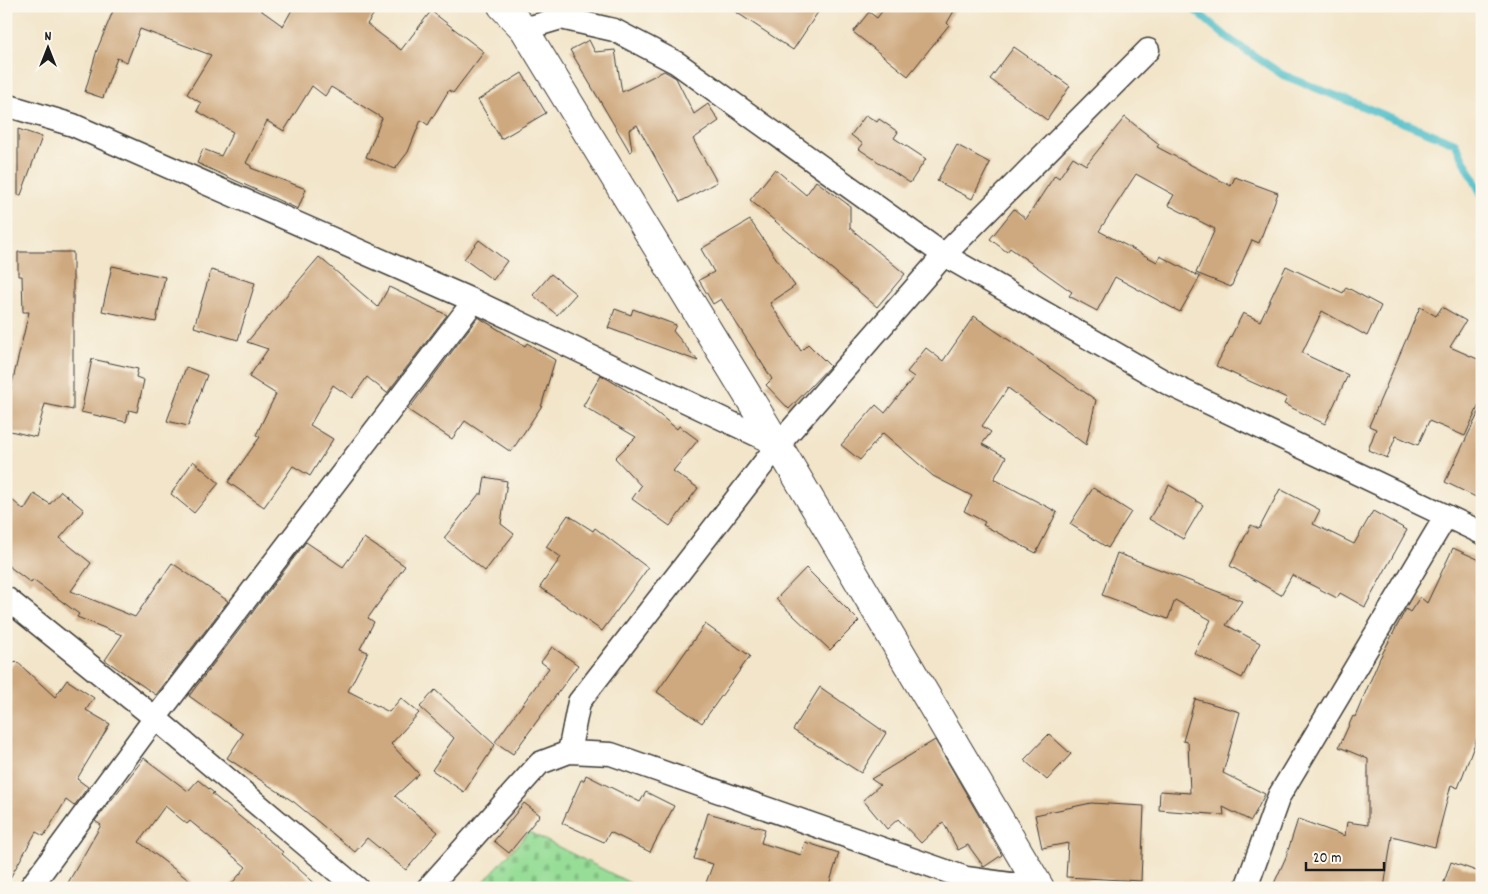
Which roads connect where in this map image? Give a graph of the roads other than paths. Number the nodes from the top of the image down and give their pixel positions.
1 (502, 6) edge
2 (527, 18) edge
3 (1148, 50) dead end
4 (6, 105) edge
5 (944, 256) junction
6 (474, 301) junction
7 (778, 445) junction
8 (1446, 516) junction
9 (1482, 533) edge
10 (6, 598) edge
11 (155, 718) junction
12 (569, 752) junction
13 (30, 888) edge
14 (357, 888) edge
15 (428, 888) edge
16 (1040, 888) edge
17 (1246, 888) edge

1 - 2 street
2 - 5 street
2 - 7 street
3 - 5 street
4 - 6 street
5 - 7 street
5 - 8 street
6 - 7 street
6 - 11 street
7 - 12 street
7 - 16 street
8 - 9 street
8 - 17 street
10 - 11 street
11 - 13 street
11 - 14 street
12 - 15 street
12 - 16 street

